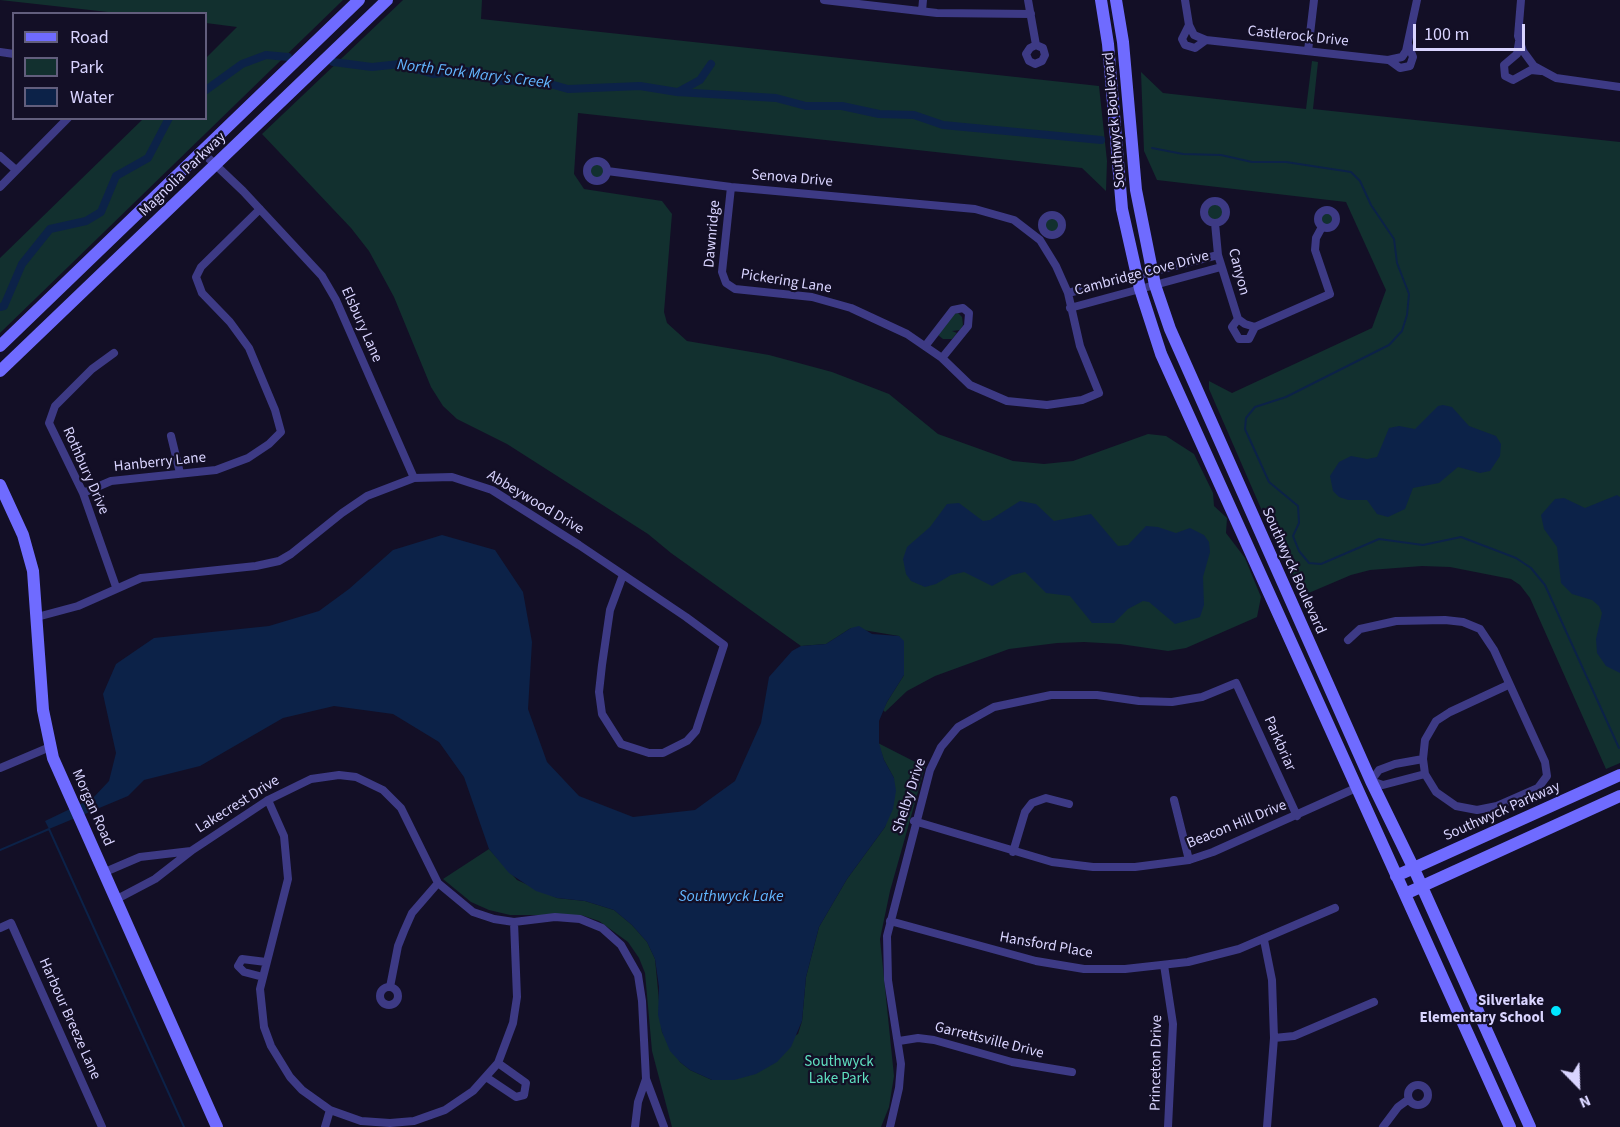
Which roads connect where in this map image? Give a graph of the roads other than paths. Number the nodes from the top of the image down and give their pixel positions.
1 (359, 0) edge
2 (387, 0) edge
3 (824, 0) edge
4 (923, 0) edge
5 (1028, 0) edge
6 (1119, 0) edge
7 (1185, 0) edge
8 (1314, 0) edge
9 (1417, 0) edge
10 (1521, 0) edge
11 (1101, 2) edge
12 (922, 11) junction
13 (1031, 14) junction
14 (1189, 25) junction
15 (1206, 40) junction
16 (1123, 42) junction
17 (1519, 42) junction
18 (1108, 44) junction
19 (1408, 44) junction
20 (1036, 45) dead end
21 (1308, 51) junction
22 (1388, 60) junction
23 (1541, 71) junction
24 (1620, 87) edge
25 (66, 120) edge
26 (202, 153) junction
27 (0, 156) edge
28 (215, 165) junction
29 (16, 170) junction
30 (607, 171) dead end
31 (0, 186) edge
32 (731, 187) junction
33 (260, 209) junction
34 (1215, 223) dead end
35 (1322, 227) dead end
36 (118, 233) junction
37 (131, 245) junction
38 (1218, 255) junction
39 (1221, 267) junction
40 (1152, 272) junction
41 (1137, 276) junction
42 (726, 283) joint
43 (1155, 285) junction
44 (1140, 289) junction
45 (1068, 293) junction
46 (1070, 308) junction
47 (31, 317) junction
48 (1241, 322) junction
49 (1255, 327) junction
50 (44, 329) junction
51 (926, 345) junction
52 (0, 346) edge
53 (114, 353) dead end
54 (942, 358) junction
55 (0, 371) edge
56 (171, 436) dead end
57 (180, 473) junction
58 (414, 478) junction
59 (0, 485) edge
60 (83, 493) junction
61 (1272, 561) junction
62 (1257, 568) junction
63 (623, 575) junction
64 (116, 587) junction
65 (37, 617) junction
66 (1348, 640) dead end
67 (1236, 683) joint
68 (1508, 685) junction
69 (50, 747) junction
70 (1423, 759) junction
71 (1395, 764) junction
72 (0, 768) edge
73 (1425, 774) junction
74 (1620, 775) edge
75 (1401, 780) junction
76 (1371, 781) junction
77 (1356, 788) junction
78 (1620, 796) edge
79 (268, 800) junction
80 (1174, 800) dead end
81 (1069, 804) dead end
82 (1557, 804) junction
83 (1297, 816) junction
84 (914, 821) junction
85 (1565, 821) junction
86 (191, 850) junction
87 (1013, 852) junction
88 (1189, 860) junction
89 (1414, 869) junction
90 (105, 872) junction
91 (1396, 876) junction
92 (438, 883) junction
93 (1422, 886) junction
94 (1405, 894) junction
95 (117, 899) junction
96 (1335, 908) dead end
97 (890, 921) junction
98 (514, 922) junction
99 (0, 928) edge
100 (1264, 940) junction
101 (266, 962) junction
102 (1164, 965) junction
103 (263, 977) junction
104 (1468, 985) junction
105 (390, 987) dead end
106 (1449, 994) junction
107 (1374, 1002) dead end
108 (1274, 1038) junction
109 (899, 1041) junction
110 (498, 1063) junction
111 (1072, 1072) dead end
112 (1507, 1076) junction
113 (486, 1077) junction
114 (646, 1079) junction
115 (1490, 1083) junction
116 (1409, 1100) dead end
117 (330, 1110) junction
118 (102, 1127) edge
119 (217, 1127) edge
120 (325, 1127) edge
121 (636, 1127) edge
122 (664, 1127) edge
123 (890, 1127) edge
124 (1168, 1127) edge
125 (1267, 1127) edge
126 (1383, 1127) edge
127 (1510, 1127) edge
128 (1530, 1127) edge

1 - 26 street, Magnolia Parkway
2 - 28 street, Magnolia Parkway
3 - 12 street
4 - 12 street
5 - 13 street
6 - 11 street
6 - 16 street, Southwyck Boulevard
7 - 14 street
8 - 21 street
9 - 19 street
10 - 17 street
11 - 18 street, Southwyck Boulevard
12 - 13 street
13 - 20 street
14 - 15 street, Castlerock Drive
14 - 15 street, Castlerock Drive
15 - 21 street, Castlerock Drive
16 - 18 street
16 - 40 street, Southwyck Boulevard
17 - 23 street
17 - 23 street
18 - 41 street, Southwyck Boulevard
19 - 22 street, Castlerock Drive
19 - 22 street, Castlerock Drive
21 - 22 street, Castlerock Drive
23 - 24 street
25 - 29 street
26 - 28 street, Elsbury Lane
26 - 36 street, Magnolia Parkway
27 - 29 street
28 - 33 street, Elsbury Lane
28 - 37 street, Magnolia Parkway
29 - 31 street
30 - 32 street, Senova Drive
32 - 42 street, Dawnridge
32 - 45 street, Senova Drive
33 - 57 street, Hanberry Lane
33 - 58 street, Elsbury Lane
34 - 38 street, Canyon
35 - 49 street
36 - 37 street
36 - 47 street, Magnolia Parkway
37 - 50 street, Magnolia Parkway
38 - 39 street, Canyon
38 - 40 street, Cambridge Cove Drive
39 - 43 street, Cambridge Cove Drive
39 - 48 street, Canyon
40 - 41 street, Cambridge Cove Drive
40 - 43 street, Southwyck Boulevard
41 - 44 street, Southwyck Boulevard
41 - 45 street, Cambridge Cove Drive
42 - 51 street, Pickering Lane
43 - 44 street, Cambridge Cove Drive
43 - 61 street, Southwyck Boulevard
44 - 46 street, Cambridge Cove Drive
44 - 62 street, Southwyck Boulevard
45 - 46 street
46 - 54 street, Pickering Lane
47 - 50 street
47 - 52 street, Magnolia Parkway
48 - 49 street
48 - 49 street
50 - 55 street, Magnolia Parkway
51 - 54 street, Pickering Lane
51 - 54 street
53 - 60 street, Rothbury Drive
56 - 57 street
57 - 60 street, Hanberry Lane
58 - 63 street, Abbeywood Drive
58 - 64 street, Abbeywood Drive
59 - 65 street, Morgan Road
60 - 64 street, Rothbury Drive
61 - 62 street
61 - 76 street, Southwyck Boulevard
62 - 77 street, Southwyck Boulevard
63 - 63 street, Abbeywood Drive
64 - 65 street, Abbeywood Drive
65 - 69 street, Morgan Road
66 - 68 street
67 - 83 street, Parkbriar
67 - 84 street, Shelby Drive
68 - 70 street
68 - 73 street
69 - 72 street
69 - 90 street, Morgan Road
70 - 71 street
70 - 73 street
71 - 75 street
71 - 76 street
73 - 75 street
74 - 82 street, Southwyck Parkway
75 - 76 street
76 - 77 street
76 - 89 street, Southwyck Boulevard
77 - 83 street, Beacon Hill Drive
77 - 91 street, Southwyck Boulevard
78 - 85 street
79 - 86 street, Lakecrest Drive
79 - 92 street, Lakecrest Drive
79 - 101 street
80 - 88 street
81 - 87 street
82 - 85 street
82 - 89 street, Southwyck Parkway
83 - 88 street, Beacon Hill Drive
84 - 87 street, Beacon Hill Drive
84 - 97 street, Shelby Drive
85 - 93 street
86 - 90 street, Lakecrest Drive
86 - 95 street, Lakecrest Drive
87 - 88 street, Beacon Hill Drive
89 - 91 street, Southwyck Parkway
89 - 93 street, Southwyck Boulevard
90 - 95 street, Morgan Road
91 - 94 street, Southwyck Boulevard
92 - 98 street, Lakecrest Drive
92 - 105 street
93 - 94 street
93 - 104 street, Southwyck Boulevard
94 - 106 street, Southwyck Boulevard
95 - 119 street, Morgan Road
96 - 100 street, Hansford Place
97 - 102 street, Hansford Place
97 - 109 street, Shelby Drive
98 - 110 street
98 - 114 street, Lakecrest Drive
99 - 118 street, Harbour Breeze Lane
100 - 102 street, Hansford Place
100 - 108 street
101 - 103 street
101 - 103 street
102 - 124 street, Princeton Drive
103 - 117 street
104 - 106 street
104 - 112 street, Southwyck Boulevard
106 - 115 street, Southwyck Boulevard
107 - 108 street
108 - 125 street
109 - 111 street, Garrettsville Drive
109 - 123 street, Shelby Drive
110 - 113 street
110 - 113 street
112 - 115 street
112 - 128 street, Southwyck Boulevard
113 - 117 street
114 - 121 street, Lakecrest Drive
114 - 122 street, Lakecrest Drive
115 - 127 street, Southwyck Boulevard
116 - 126 street
117 - 120 street

